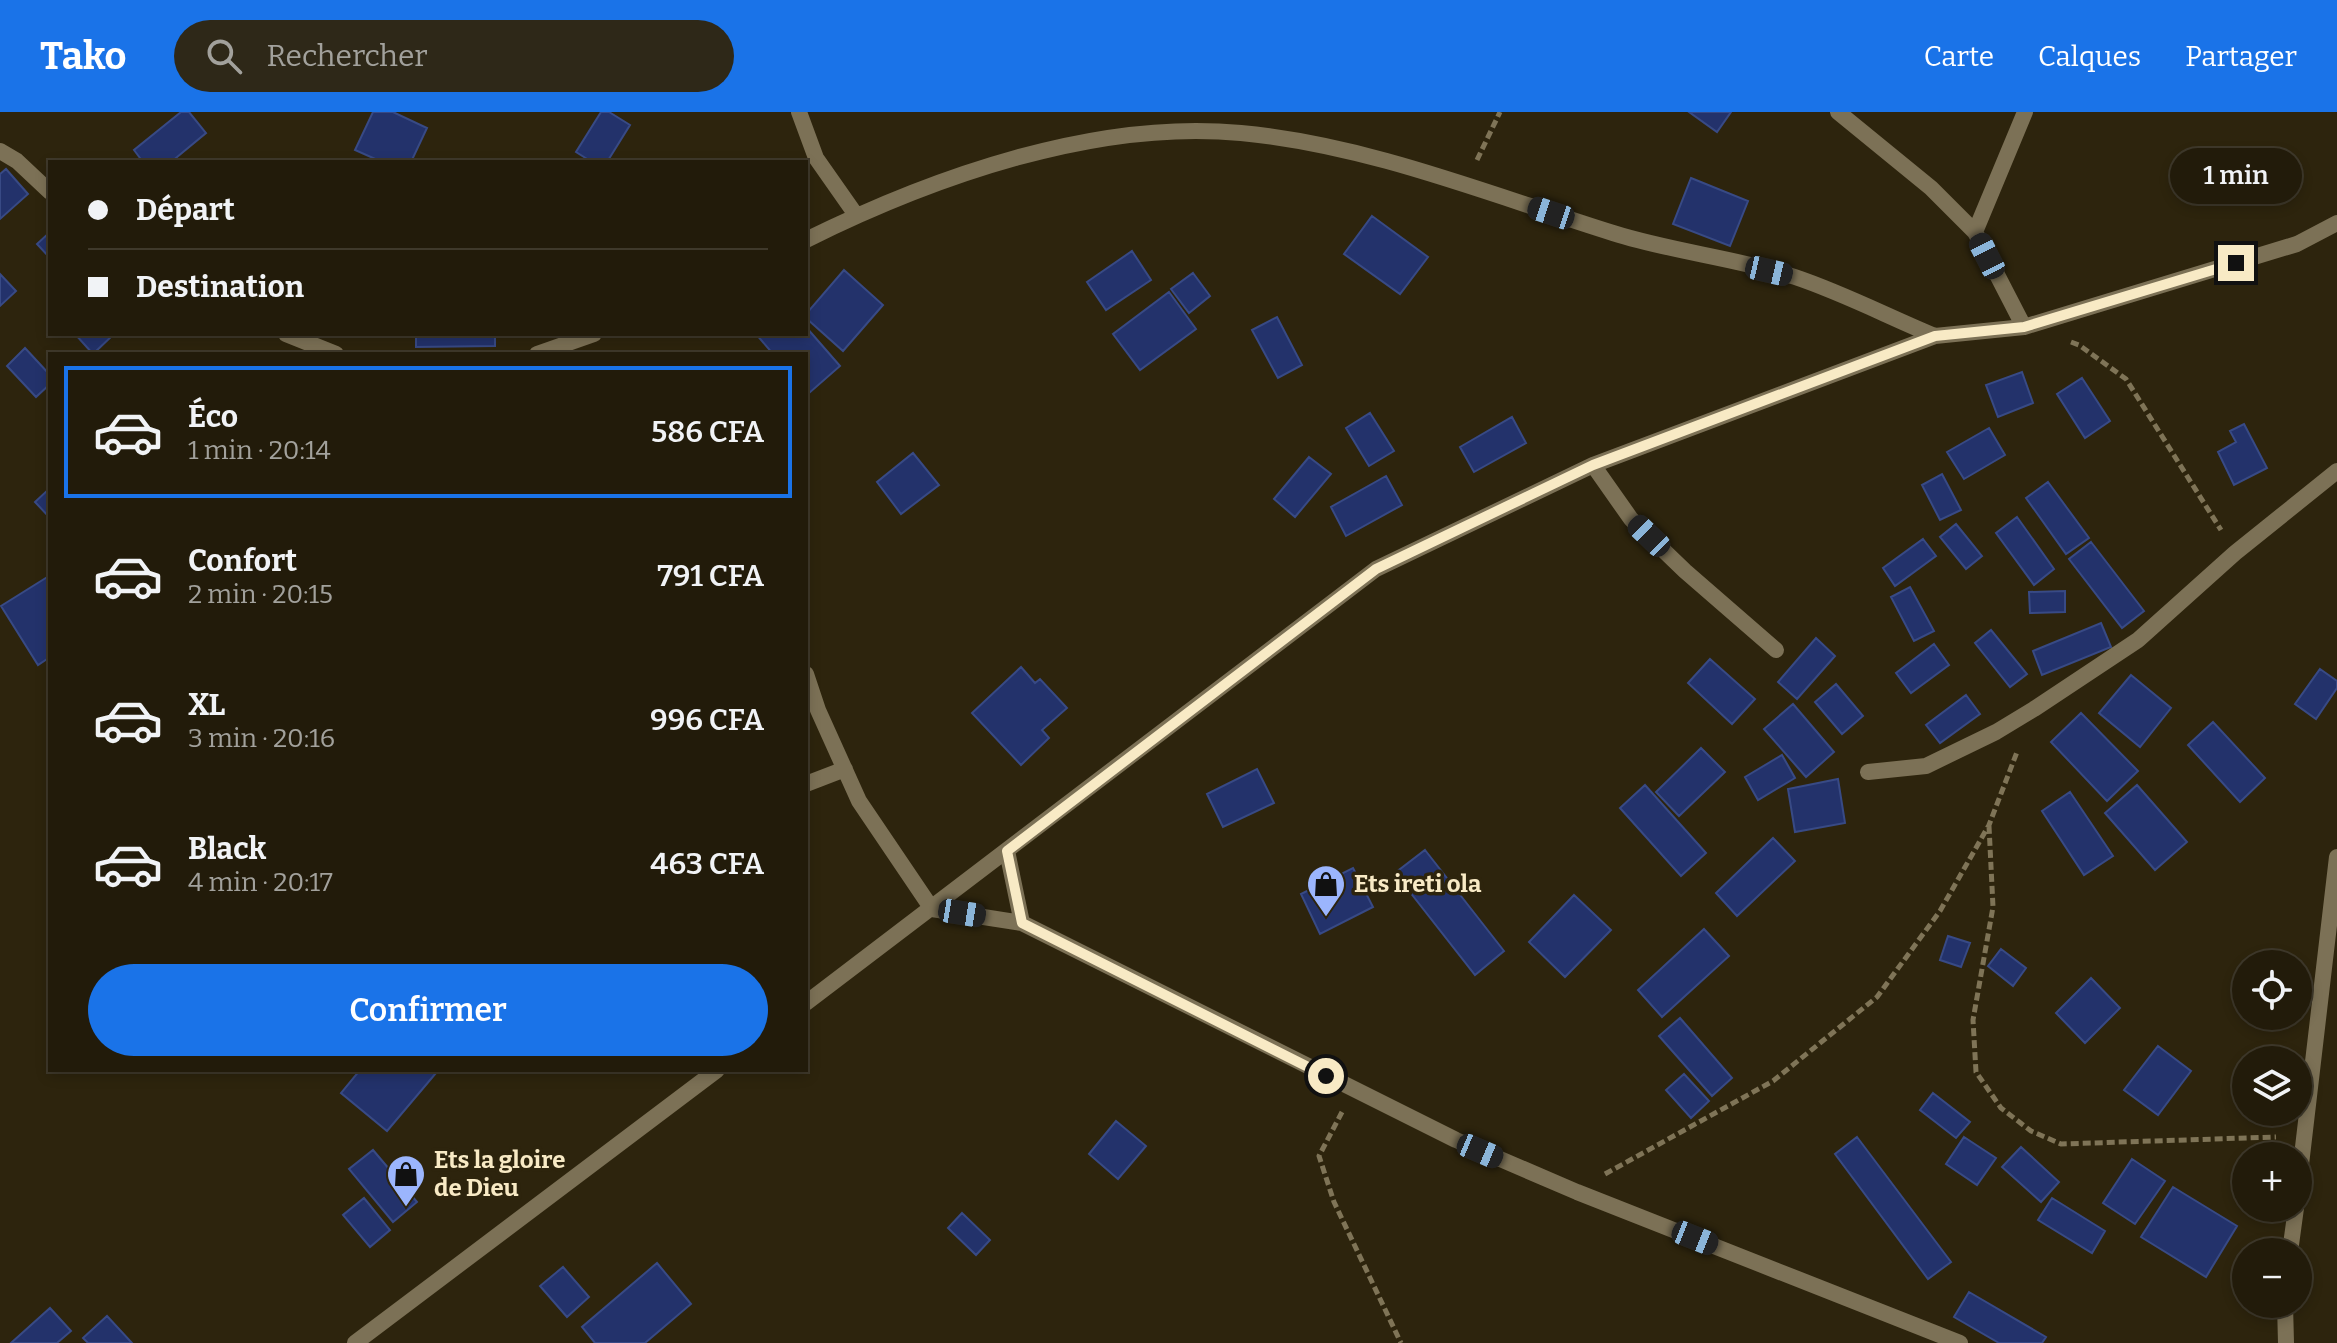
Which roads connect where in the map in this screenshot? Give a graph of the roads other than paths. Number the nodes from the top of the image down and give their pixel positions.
1 (799, 112) edge
2 (1838, 112) edge
3 (2025, 112) edge
4 (0, 151) edge
5 (48, 190) edge
6 (856, 215) junction
7 (2337, 223) edge
8 (1975, 232) junction
9 (808, 239) edge
10 (2024, 327) junction
11 (291, 336) edge
12 (589, 336) edge
13 (1935, 336) junction
14 (331, 352) edge
15 (548, 352) edge
16 (1593, 465) junction
17 (2337, 471) edge
18 (1776, 650) dead end
19 (808, 680) edge
20 (845, 769) junction
21 (1868, 772) dead end
22 (808, 783) edge
23 (1007, 851) junction
24 (2337, 857) edge
25 (932, 909) junction
26 (1022, 923) junction
27 (808, 1002) edge
28 (714, 1072) edge
29 (2303, 1142) edge
30 (2285, 1318) edge
31 (355, 1343) edge
32 (1960, 1343) edge
33 (2286, 1343) edge

1 - 6 street
2 - 8 street
3 - 8 street
4 - 5 street
6 - 9 street
6 - 13 street
7 - 10 street
8 - 10 street
10 - 13 street
11 - 14 street
12 - 15 street
13 - 16 street
16 - 18 street
16 - 23 street
17 - 21 street
19 - 20 street
20 - 22 street
20 - 25 street
23 - 25 street
23 - 26 street
24 - 29 street
25 - 26 street
25 - 27 street
26 - 32 street
28 - 31 street
30 - 33 street

